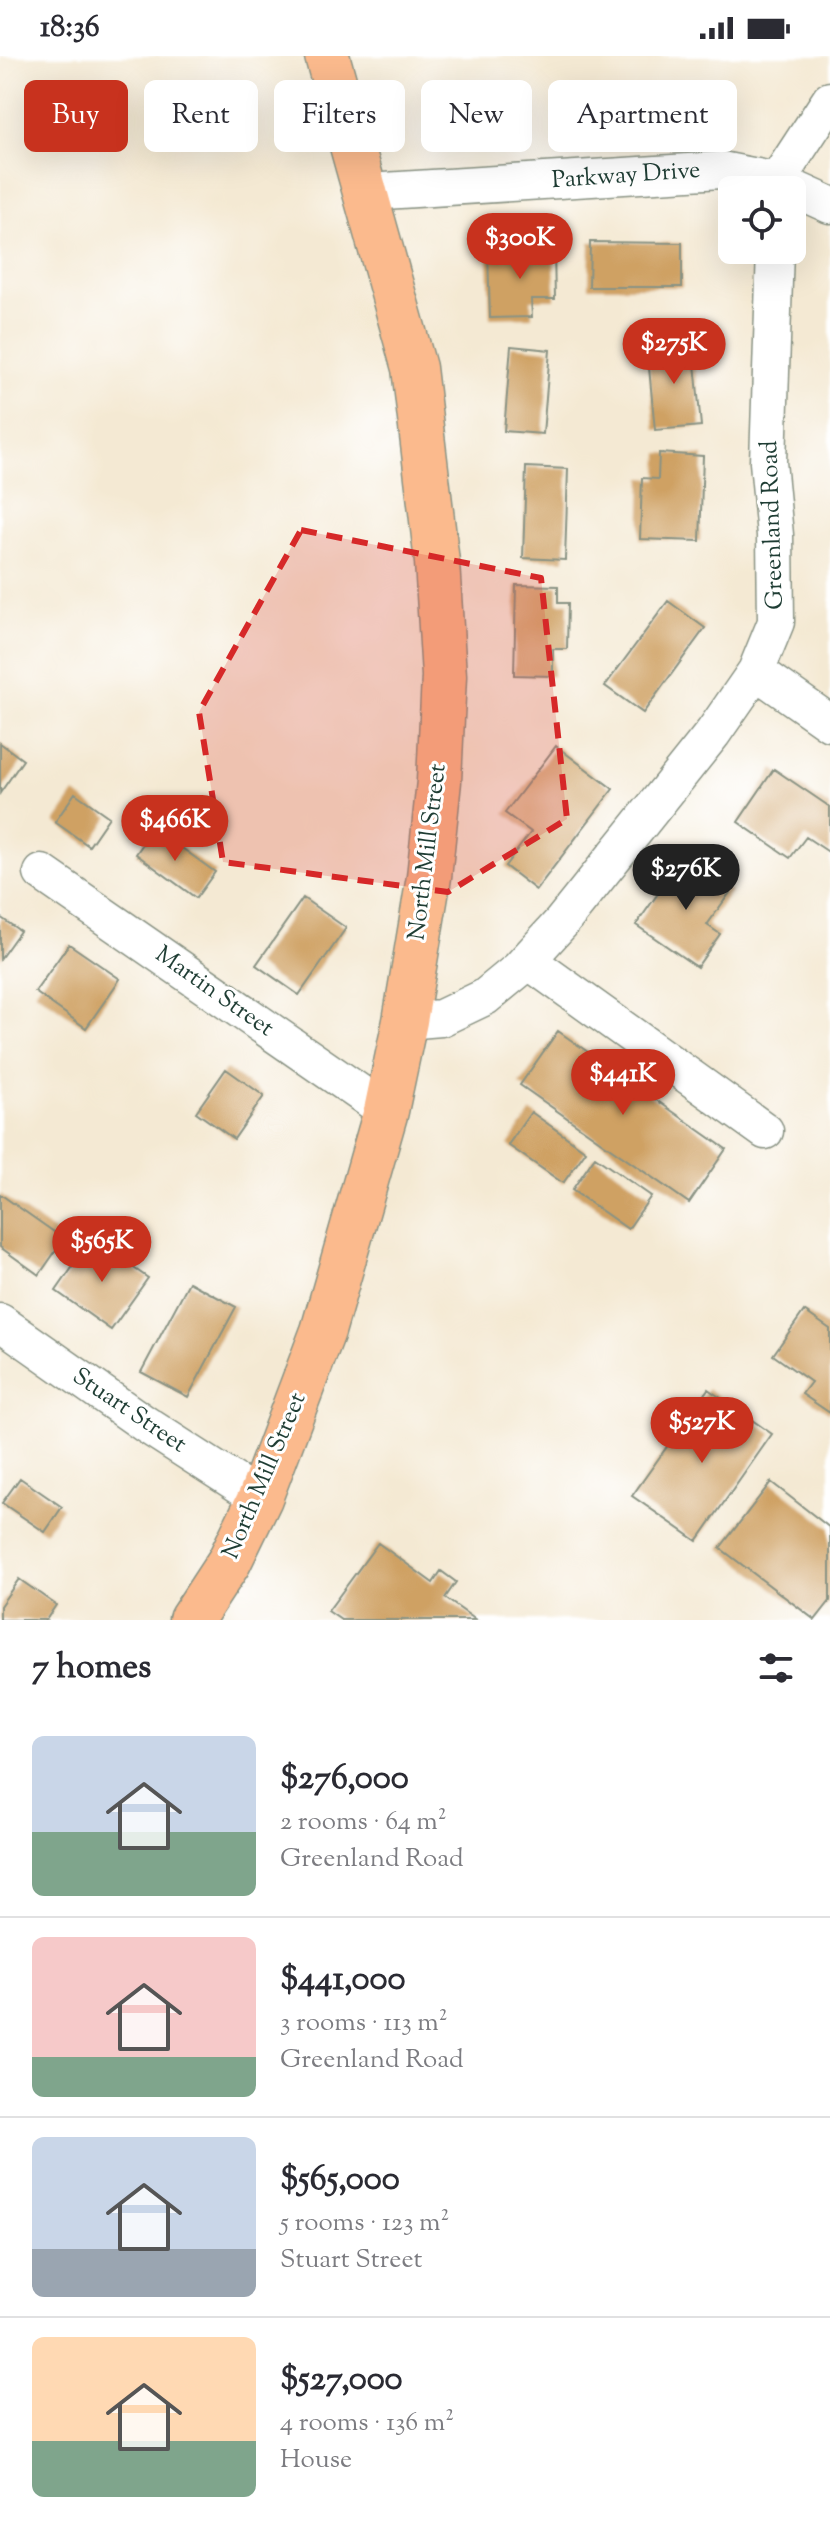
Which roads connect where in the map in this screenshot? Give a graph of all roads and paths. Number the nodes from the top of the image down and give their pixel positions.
1 (327, 56) edge
2 (830, 100) edge
3 (743, 176) edge
4 (782, 176) edge
5 (368, 192) junction
6 (806, 196) edge
7 (830, 205) edge
8 (775, 264) edge
9 (756, 671) junction
10 (830, 723) edge
11 (42, 873) dead end
12 (527, 960) junction
13 (405, 1021) junction
14 (386, 1111) junction
15 (765, 1131) dead end
16 (0, 1322) edge
17 (260, 1498) junction
18 (191, 1620) edge

1 - 5 main road, North Mill Street
2 - 4 street
3 - 5 street, Parkway Drive
5 - 13 main road, North Mill Street
6 - 7 street, Parkway Drive
8 - 9 street, Greenland Road
9 - 10 street
9 - 12 street, Greenland Road
11 - 14 street, Martin Street
12 - 13 street, Greenland Road
12 - 15 street
13 - 14 main road, North Mill Street
14 - 17 main road, North Mill Street
16 - 17 street, Stuart Street
17 - 18 main road, North Mill Street

